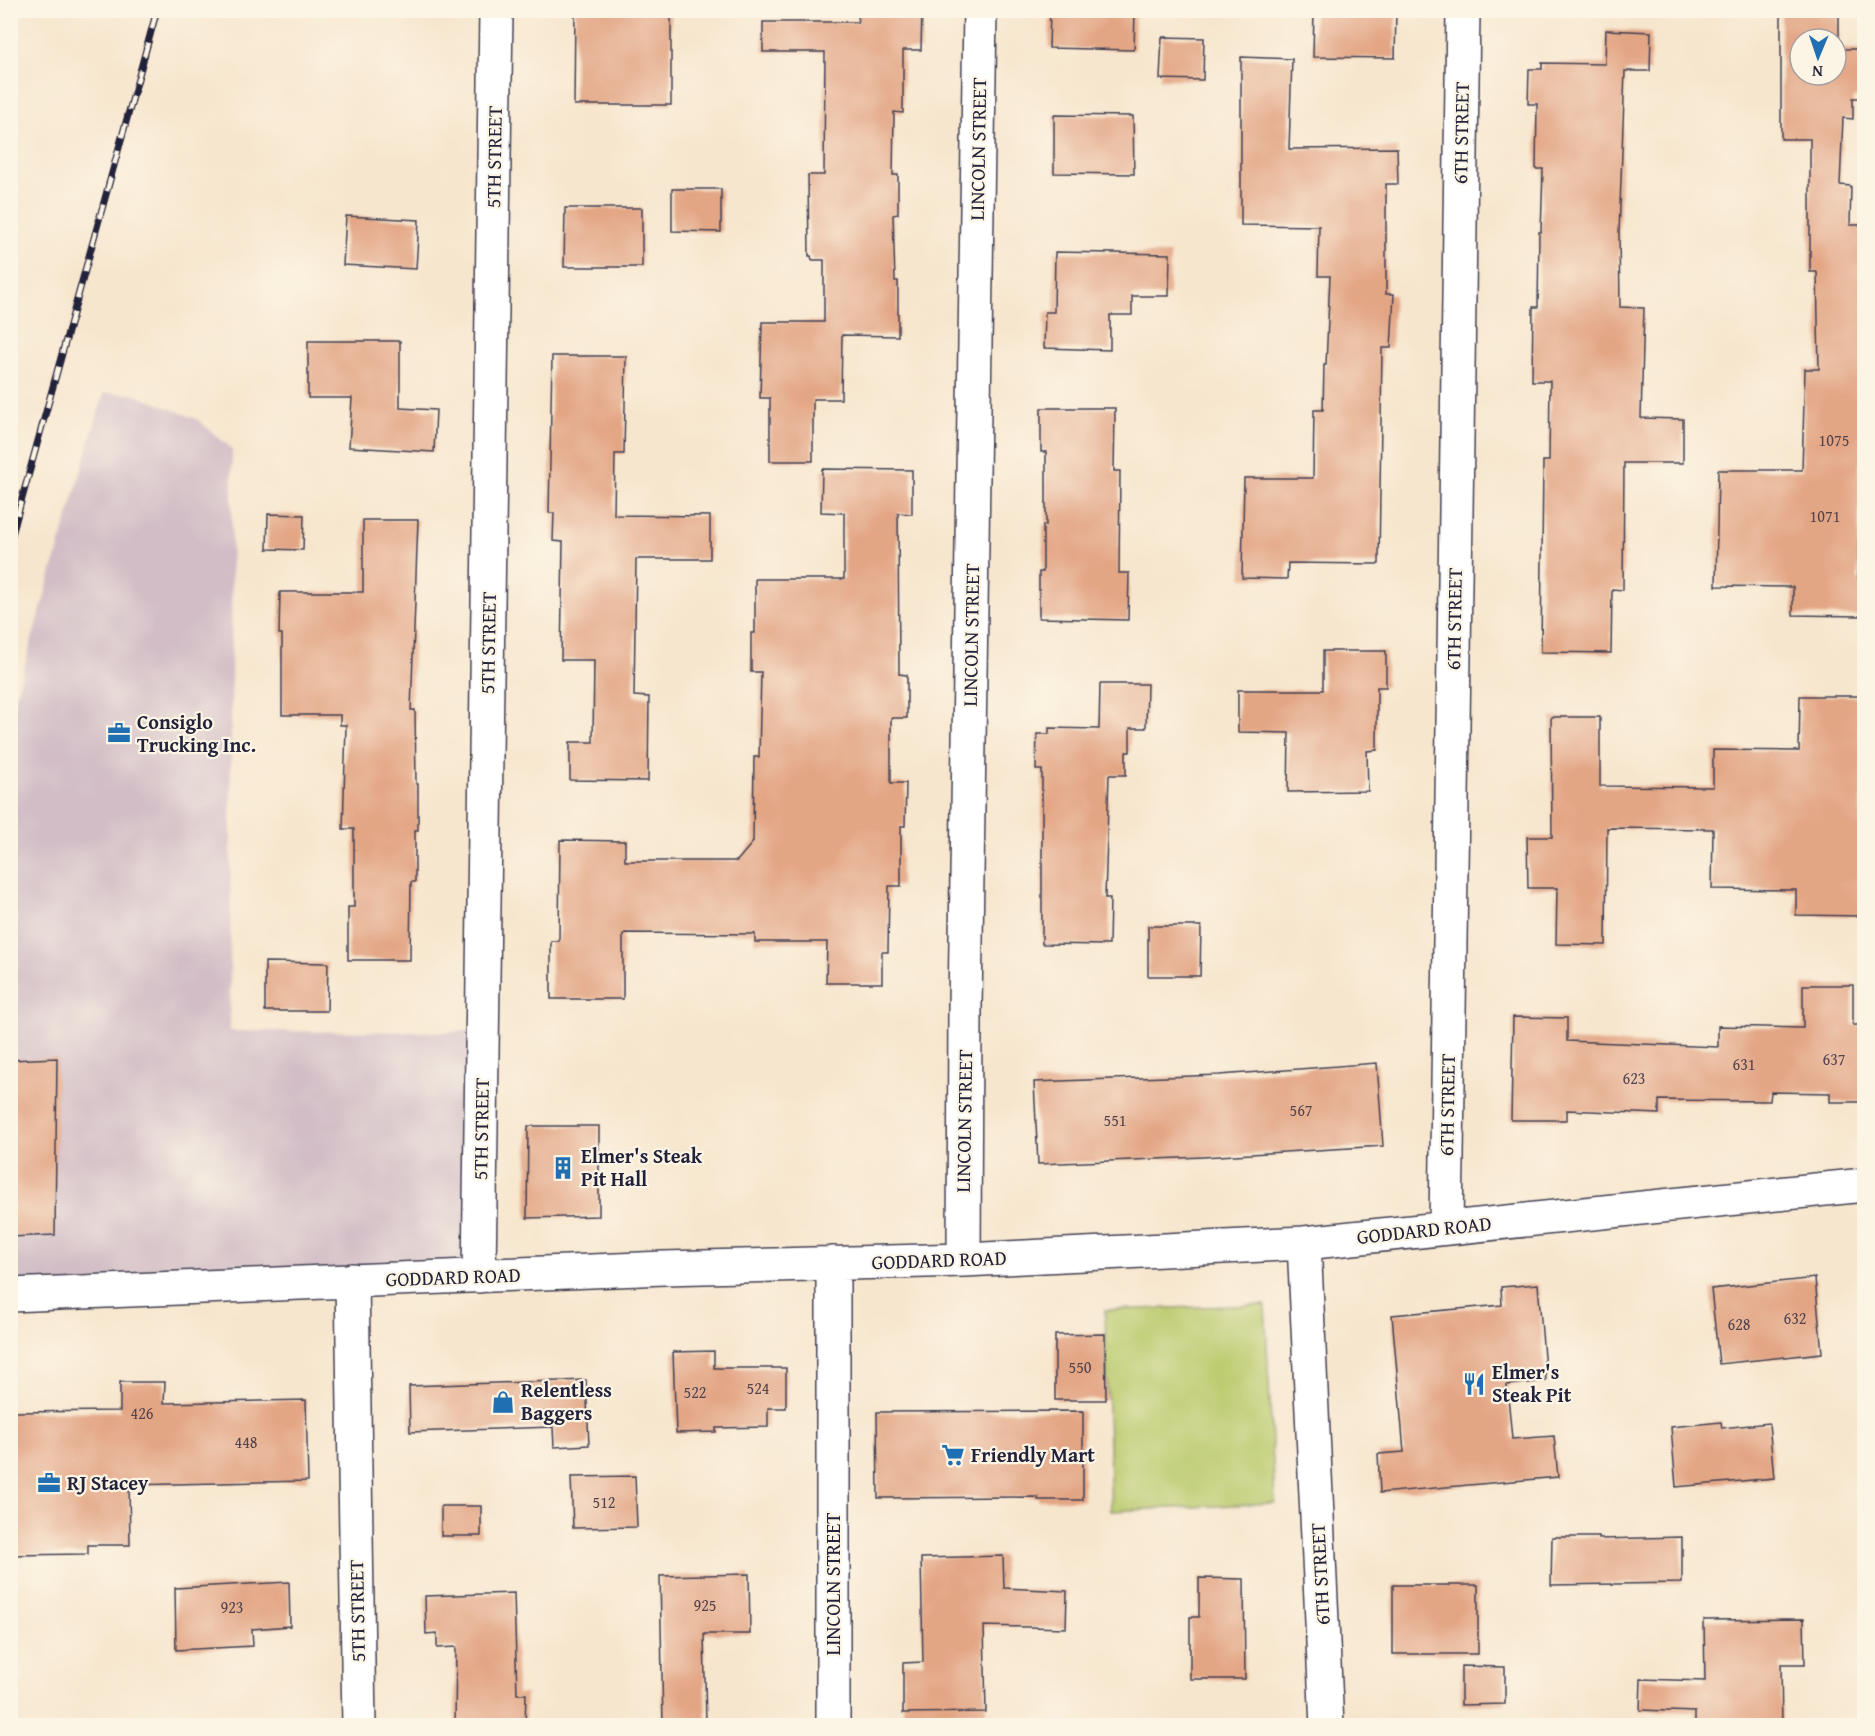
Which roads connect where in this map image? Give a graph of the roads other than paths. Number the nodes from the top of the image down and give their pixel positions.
1 (496, 10) edge
2 (980, 10) edge
3 (1462, 10) edge
4 (1864, 1185) edge
5 (1446, 1228) junction
6 (1304, 1244) junction
7 (964, 1260) junction
8 (832, 1263) junction
9 (479, 1276) junction
10 (352, 1280) junction
11 (10, 1295) edge
12 (359, 1725) edge
13 (833, 1725) edge
14 (1327, 1725) edge

1 - 9 street, 5TH STREET
2 - 7 street, LINCOLN STREET
3 - 5 street, 6TH STREET
4 - 5 street, GODDARD ROAD
5 - 6 street, GODDARD ROAD
6 - 7 street, GODDARD ROAD
6 - 14 street, 6TH STREET
7 - 8 street, GODDARD ROAD
8 - 9 street, GODDARD ROAD
8 - 13 street, LINCOLN STREET
9 - 10 street, GODDARD ROAD
10 - 11 street, GODDARD ROAD
10 - 12 street, 5TH STREET

